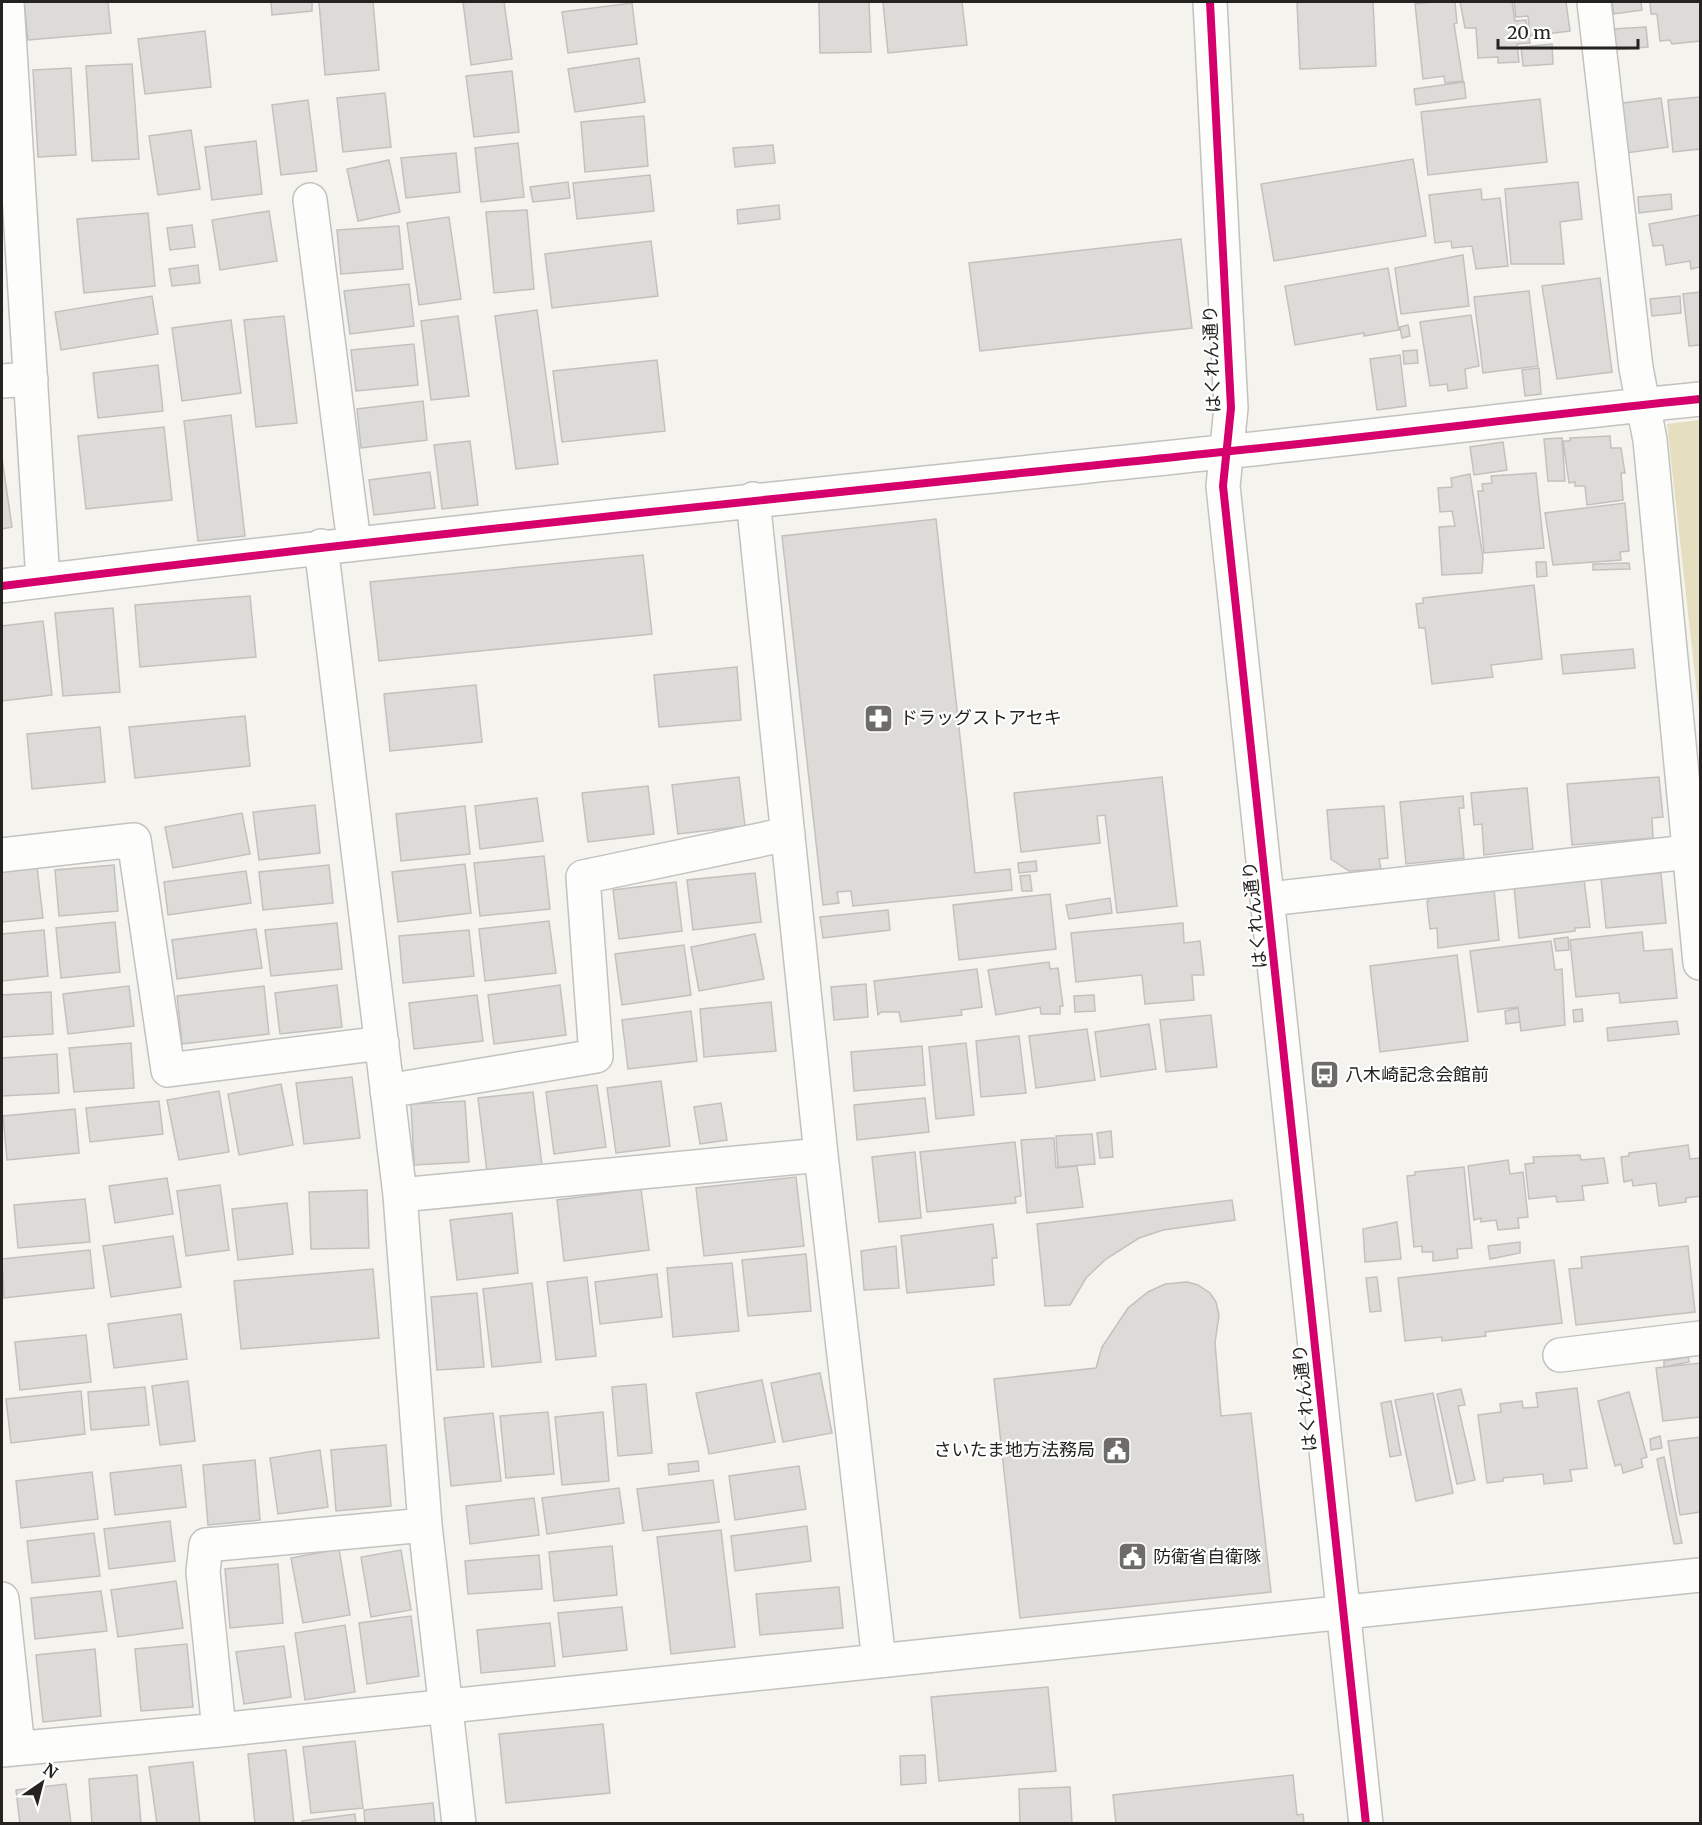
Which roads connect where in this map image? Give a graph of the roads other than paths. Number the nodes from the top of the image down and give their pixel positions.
1 (7, 2) edge
2 (1210, 2) edge
3 (1594, 2) edge
4 (310, 200) dead end
5 (16, 380) edge
6 (1701, 399) edge
7 (1643, 405) junction
8 (1225, 452) junction
9 (753, 499) junction
10 (354, 543) junction
11 (321, 546) junction
12 (43, 581) junction
13 (2, 586) edge
14 (1691, 791) edge
15 (788, 834) junction
16 (1688, 852) junction
17 (2, 855) edge
18 (1268, 899) junction
19 (1701, 963) edge
20 (382, 1043) junction
21 (387, 1091) junction
22 (820, 1155) junction
23 (400, 1195) junction
24 (1701, 1338) edge
25 (1560, 1355) dead end
26 (424, 1525) junction
27 (1701, 1575) edge
28 (2, 1599) edge
29 (1342, 1610) junction
30 (879, 1660) junction
31 (443, 1706) junction
32 (219, 1730) junction
33 (10, 1749) edge
34 (459, 1824) edge
35 (1366, 1824) edge

1 - 5 street
2 - 8 street, はくれん通り
3 - 7 street
4 - 10 street
5 - 12 street
6 - 7 street
7 - 8 street
7 - 14 street
8 - 9 street
8 - 18 street, はくれん通り
9 - 10 street
9 - 15 street
10 - 11 street
11 - 12 street
11 - 20 street
12 - 13 street
14 - 16 street
15 - 21 street
15 - 22 street
16 - 18 street
16 - 19 street
17 - 20 street
18 - 29 street, はくれん通り
20 - 21 street
21 - 23 street
22 - 23 street
22 - 30 street
23 - 26 street
24 - 25 street
26 - 31 street
26 - 32 street
27 - 29 street
28 - 33 street
29 - 30 street
29 - 35 street, はくれん通り
30 - 31 street
31 - 32 street
31 - 34 street
32 - 33 street

